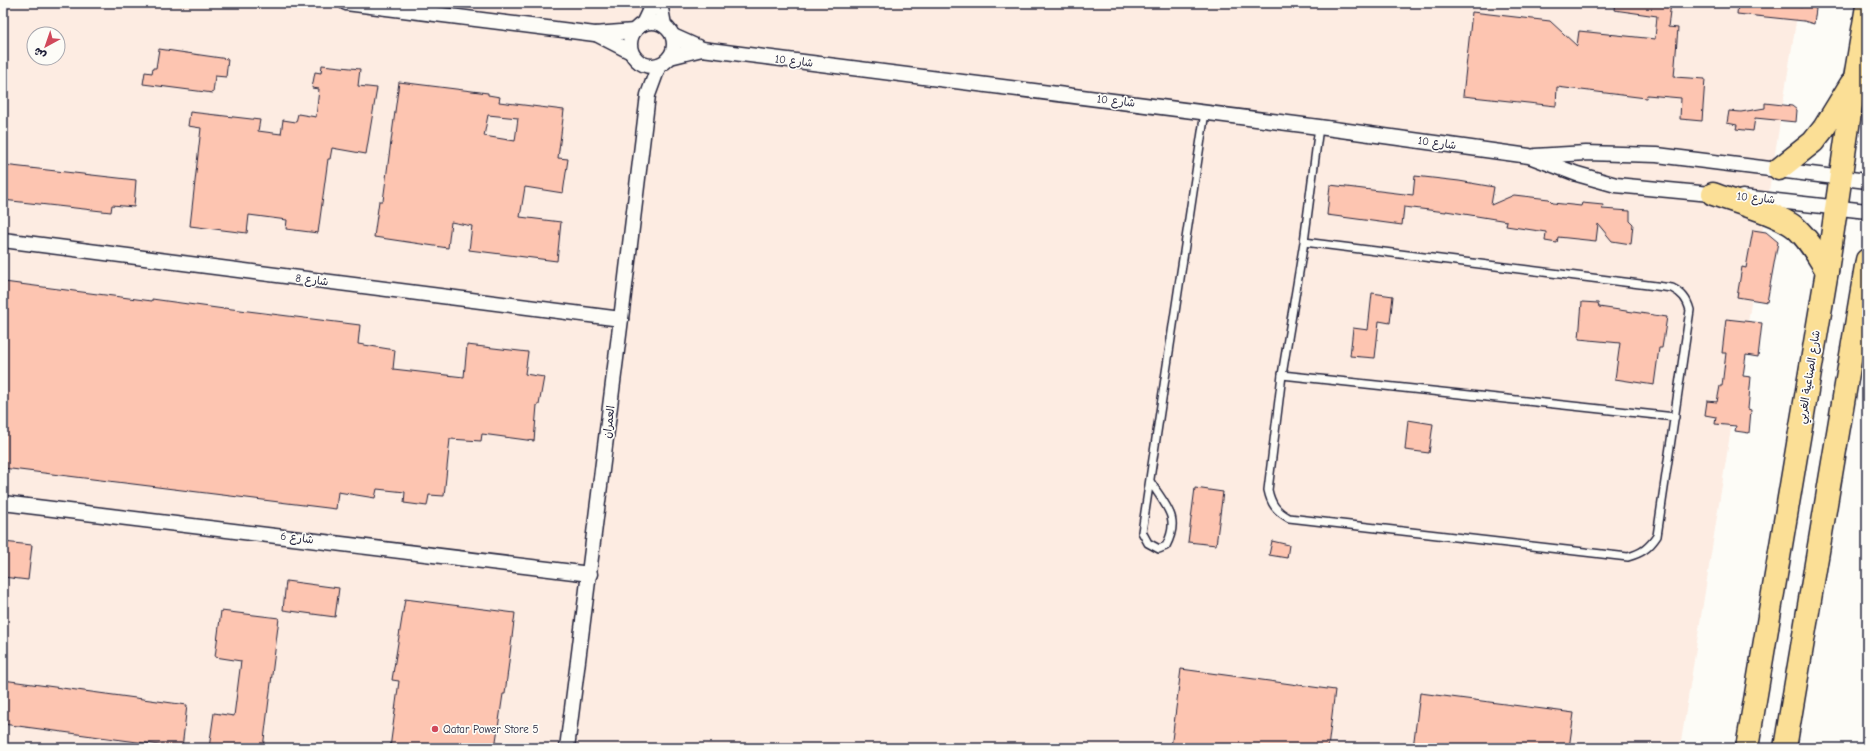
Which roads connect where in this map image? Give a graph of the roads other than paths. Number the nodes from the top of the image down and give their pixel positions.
1 (346, 3) edge
2 (653, 3) edge
3 (660, 3) edge
4 (1867, 6) edge
5 (639, 27) junction
6 (668, 30) junction
7 (595, 34) junction
8 (702, 49) junction
9 (635, 57) junction
10 (665, 61) junction
11 (1855, 78) junction
12 (648, 95) junction
13 (1206, 112) junction
14 (1318, 127) junction
15 (1529, 156) junction
16 (1779, 169) junction
17 (1840, 177) junction
18 (1867, 181) edge
19 (1713, 194) junction
20 (1836, 207) junction
21 (1867, 211) edge
22 (3, 240) edge
23 (1304, 242) junction
24 (1867, 260) edge
25 (1827, 271) junction
26 (621, 319) junction
27 (1282, 375) junction
28 (1675, 416) junction
29 (1150, 481) junction
30 (3, 503) edge
31 (590, 574) junction
32 (567, 748) edge
33 (1747, 748) edge
34 (1786, 748) edge

1 - 7 street
2 - 5 street
3 - 6 street
4 - 11 main road, شارع الصناعية الغربي
5 - 6 street
5 - 7 street
5 - 9 street
6 - 8 street, شارع 10
6 - 10 street
7 - 9 street
8 - 10 street, شارع 10
8 - 13 street, شارع 10
9 - 10 street
9 - 12 street, العمران
10 - 12 street, العمران
11 - 16 main road
11 - 17 main road, شارع الصناعية الغربي
12 - 26 street, العمران
13 - 14 street, شارع 10
13 - 29 lane
14 - 15 street, شارع 10
14 - 23 lane
15 - 16 street, شارع 10
15 - 19 street, شارع 10
16 - 17 street, شارع 10
17 - 18 street, شارع 10
17 - 20 main road, شارع الصناعية الغربي
19 - 20 street, شارع 10
19 - 25 main road
20 - 21 street, شارع 10
20 - 25 main road, شارع الصناعية الغربي
22 - 26 street, شارع 8
23 - 27 lane
23 - 28 lane
24 - 34 main road
25 - 33 main road, شارع الصناعية الغربي
26 - 31 street, العمران
27 - 28 lane
27 - 28 lane
29 - 29 lane
30 - 31 street, شارع 6
31 - 32 street, العمران

